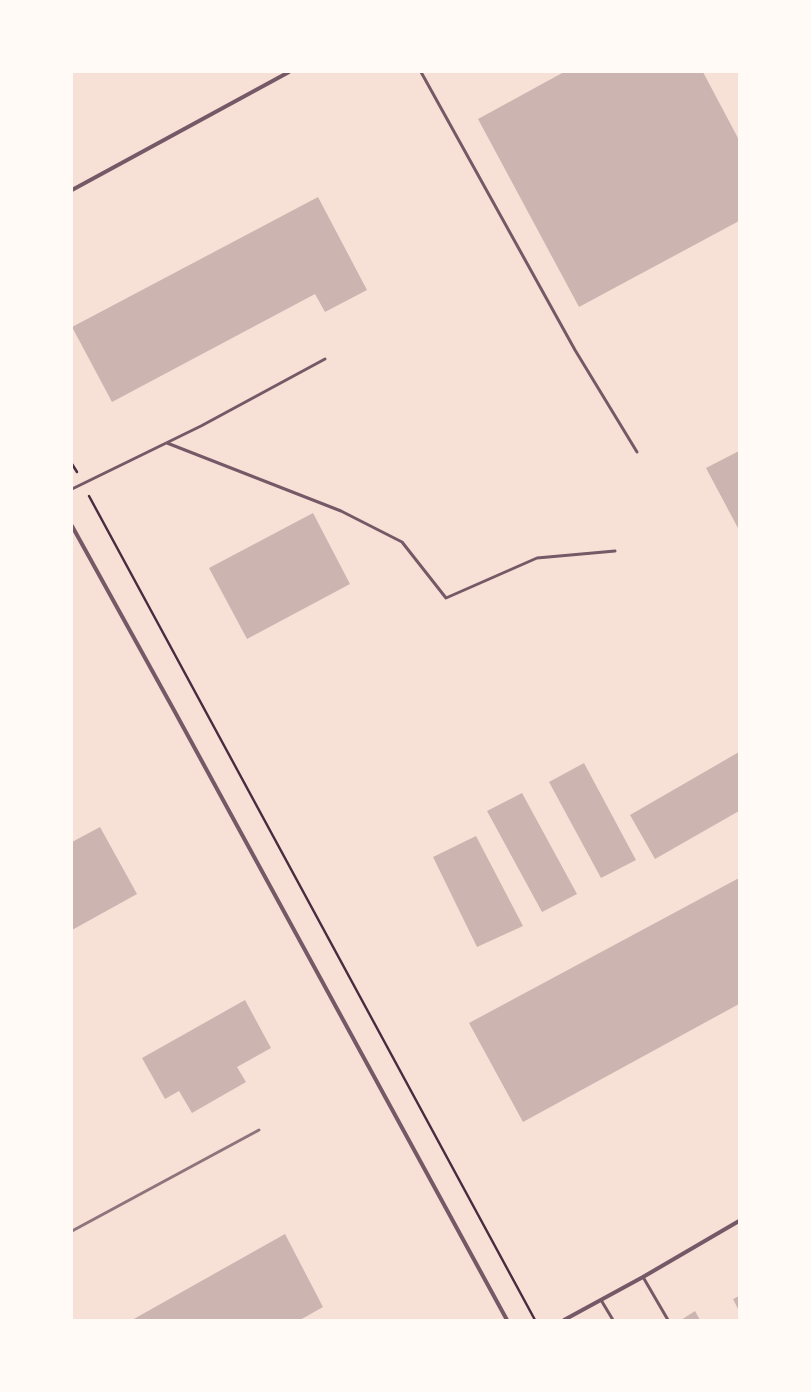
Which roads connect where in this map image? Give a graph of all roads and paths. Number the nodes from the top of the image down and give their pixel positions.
1 (289, 72) edge
2 (421, 72) edge
3 (72, 190) edge
4 (324, 359) dead end
5 (167, 443) junction
6 (637, 452) dead end
7 (72, 464) edge
8 (83, 484) junction
9 (72, 490) edge
10 (72, 526) edge
11 (615, 551) dead end
12 (739, 1221) edge
13 (643, 1277) junction
14 (601, 1300) junction
15 (507, 1320) edge
16 (535, 1320) edge
17 (564, 1320) edge
18 (613, 1320) edge
19 (668, 1320) edge

1 - 3 street
2 - 6 lane
4 - 5 lane
5 - 8 lane
5 - 11 lane
7 - 8 path
8 - 9 lane
8 - 16 path
10 - 15 street
12 - 13 street
13 - 14 street
13 - 19 lane
14 - 17 street
14 - 18 lane

